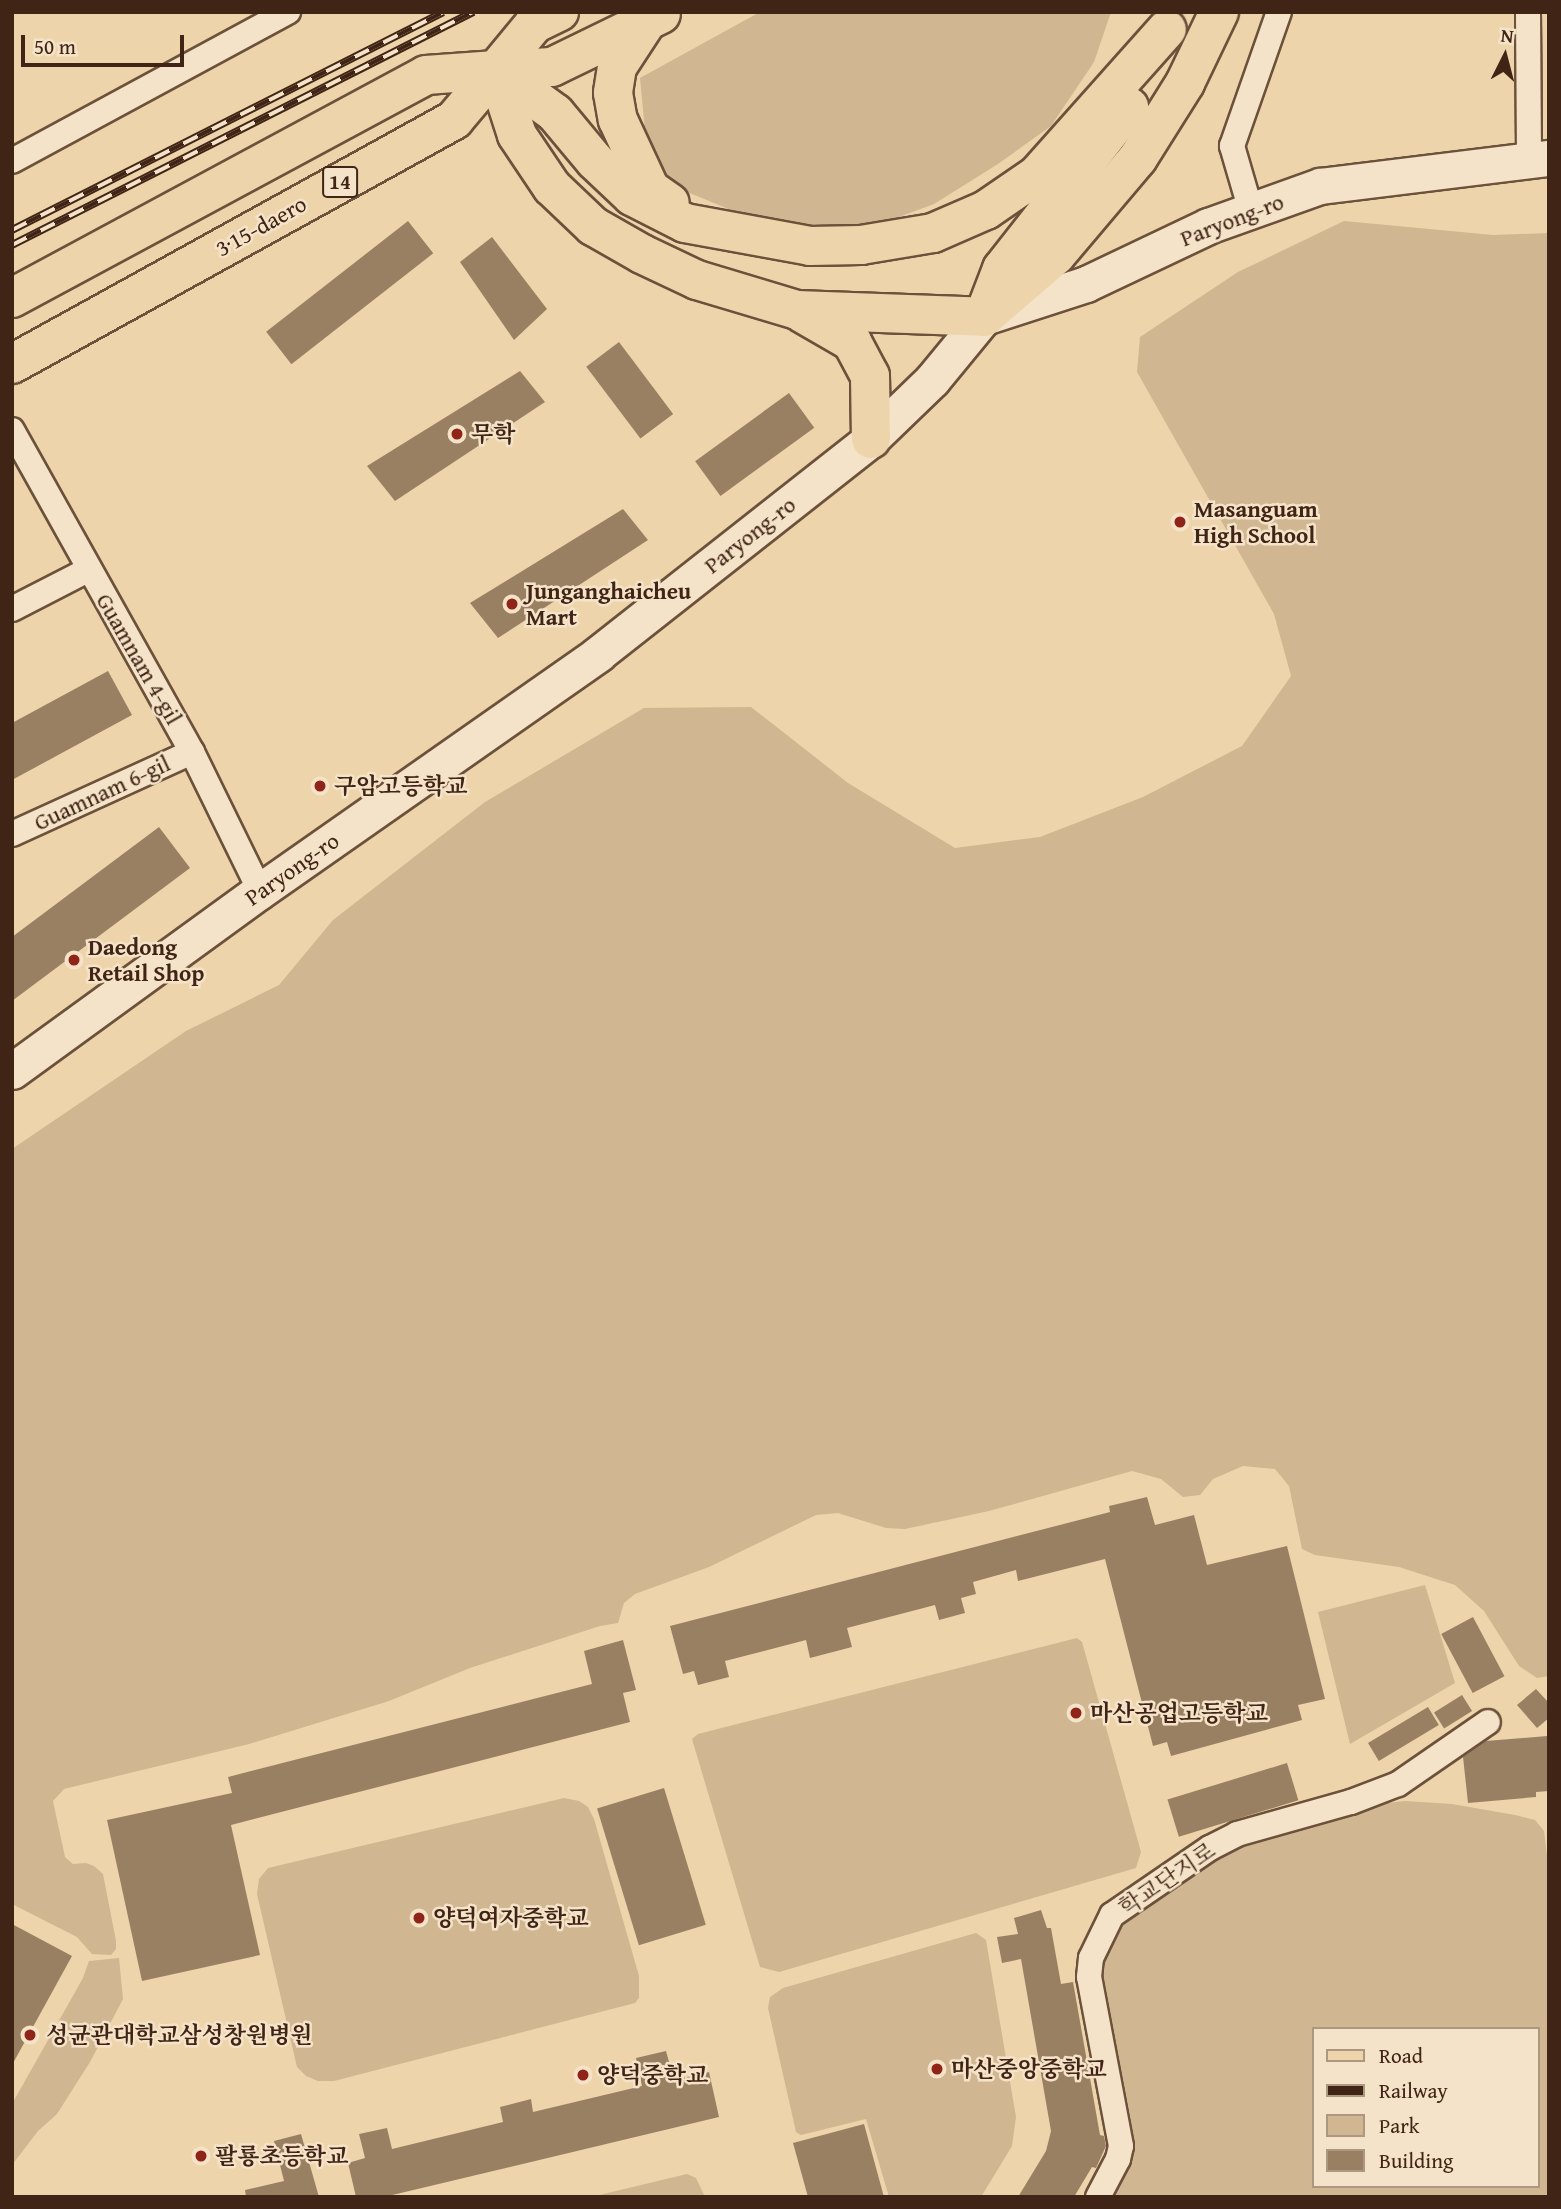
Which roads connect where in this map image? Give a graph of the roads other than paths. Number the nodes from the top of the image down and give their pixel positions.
1 (288, 12) edge
2 (559, 12) edge
3 (1219, 12) edge
4 (1279, 12) edge
5 (1528, 12) edge
6 (655, 17) edge
7 (1169, 20) edge
8 (496, 70) junction
9 (1539, 159) edge
10 (12, 161) edge
11 (1251, 211) junction
12 (761, 236) junction
13 (12, 298) edge
14 (797, 310) junction
15 (984, 317) junction
16 (12, 364) edge
17 (12, 430) edge
18 (871, 439) junction
19 (88, 570) junction
20 (12, 609) edge
21 (192, 752) junction
22 (12, 834) edge
23 (260, 891) junction
24 (12, 1071) edge
25 (1488, 1722) dead end
26 (1098, 2197) edge

1 - 10 street
2 - 8 main road, 3·15-daero / 14
3 - 15 main road
4 - 11 street
5 - 9 street
6 - 8 main road, 14
6 - 12 main road
7 - 12 main road
7 - 15 main road
8 - 12 main road
8 - 13 main road, 14
8 - 14 main road
8 - 16 main road, 3·15-daero / 14
9 - 11 main road, Paryong-ro
11 - 15 main road, Paryong-ro
14 - 15 main road
14 - 18 main road
15 - 18 main road, Paryong-ro
17 - 19 street, Guamnam 4-gil
18 - 23 main road, Paryong-ro
19 - 20 street
19 - 21 street, Guamnam 4-gil
21 - 22 street, Guamnam 6-gil
21 - 23 street, Guamnam 4-gil
23 - 24 main road, Paryong-ro
25 - 26 street, 학교단지로

